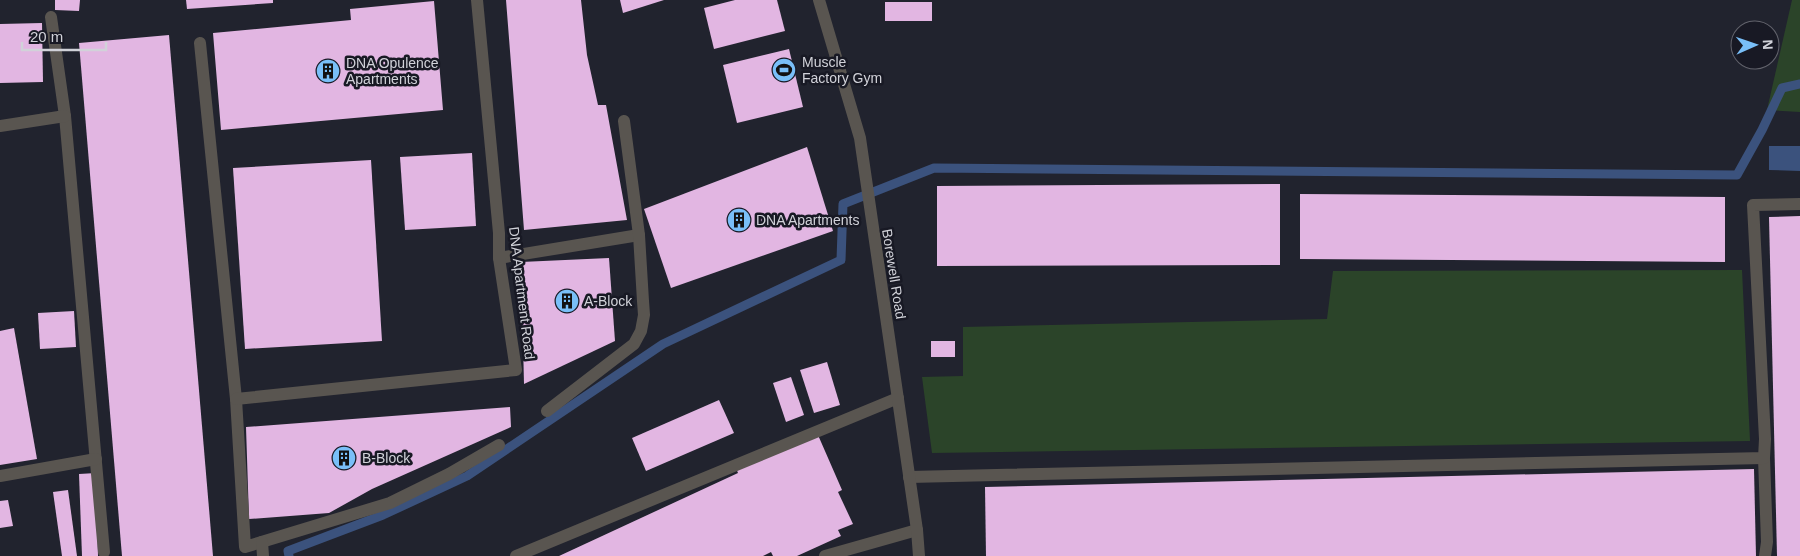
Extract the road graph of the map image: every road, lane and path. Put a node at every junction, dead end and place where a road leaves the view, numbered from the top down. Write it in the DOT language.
graph roads {
  1 [pos="477,0"];
  2 [pos="819,0"];
  3 [pos="51,17"];
  4 [pos="200,43"];
  5 [pos="65,116"];
  6 [pos="624,121"];
  7 [pos="0,126"];
  8 [pos="1800,204"];
  9 [pos="639,235"];
  10 [pos="500,258"];
  11 [pos="898,398"];
  12 [pos="236,399"];
  13 [pos="547,411"];
  14 [pos="498,445"];
  15 [pos="1764,458"];
  16 [pos="96,459"];
  17 [pos="0,476"];
  18 [pos="909,477"];
  19 [pos="917,530"];
  20 [pos="262,542"];
  21 [pos="104,552"];
  22 [pos="264,556"];
  23 [pos="516,556"];
  24 [pos="825,556"];
  25 [pos="919,556"];
  26 [pos="1766,556"];
  1 -- 10 [label="street, DNA Apartment Road"];
  2 -- 11 [label="street, Borewell Road"];
  3 -- 5 [label="street"];
  4 -- 12 [label="street"];
  5 -- 7 [label="street"];
  5 -- 16 [label="street"];
  6 -- 9 [label="street"];
  8 -- 15 [label="street"];
  9 -- 10 [label="street"];
  9 -- 13 [label="street"];
  10 -- 12 [label="street, DNA Apartment Road"];
  11 -- 18 [label="street, Borewell Road"];
  11 -- 23 [label="street"];
  12 -- 20 [label="street"];
  14 -- 20 [label="street"];
  15 -- 18 [label="street"];
  15 -- 26 [label="street"];
  16 -- 17 [label="street"];
  16 -- 21 [label="street"];
  18 -- 19 [label="street, Borewell Road"];
  19 -- 24 [label="street"];
  19 -- 25 [label="street, Borewell Road"];
  20 -- 22 [label="street"];
}
